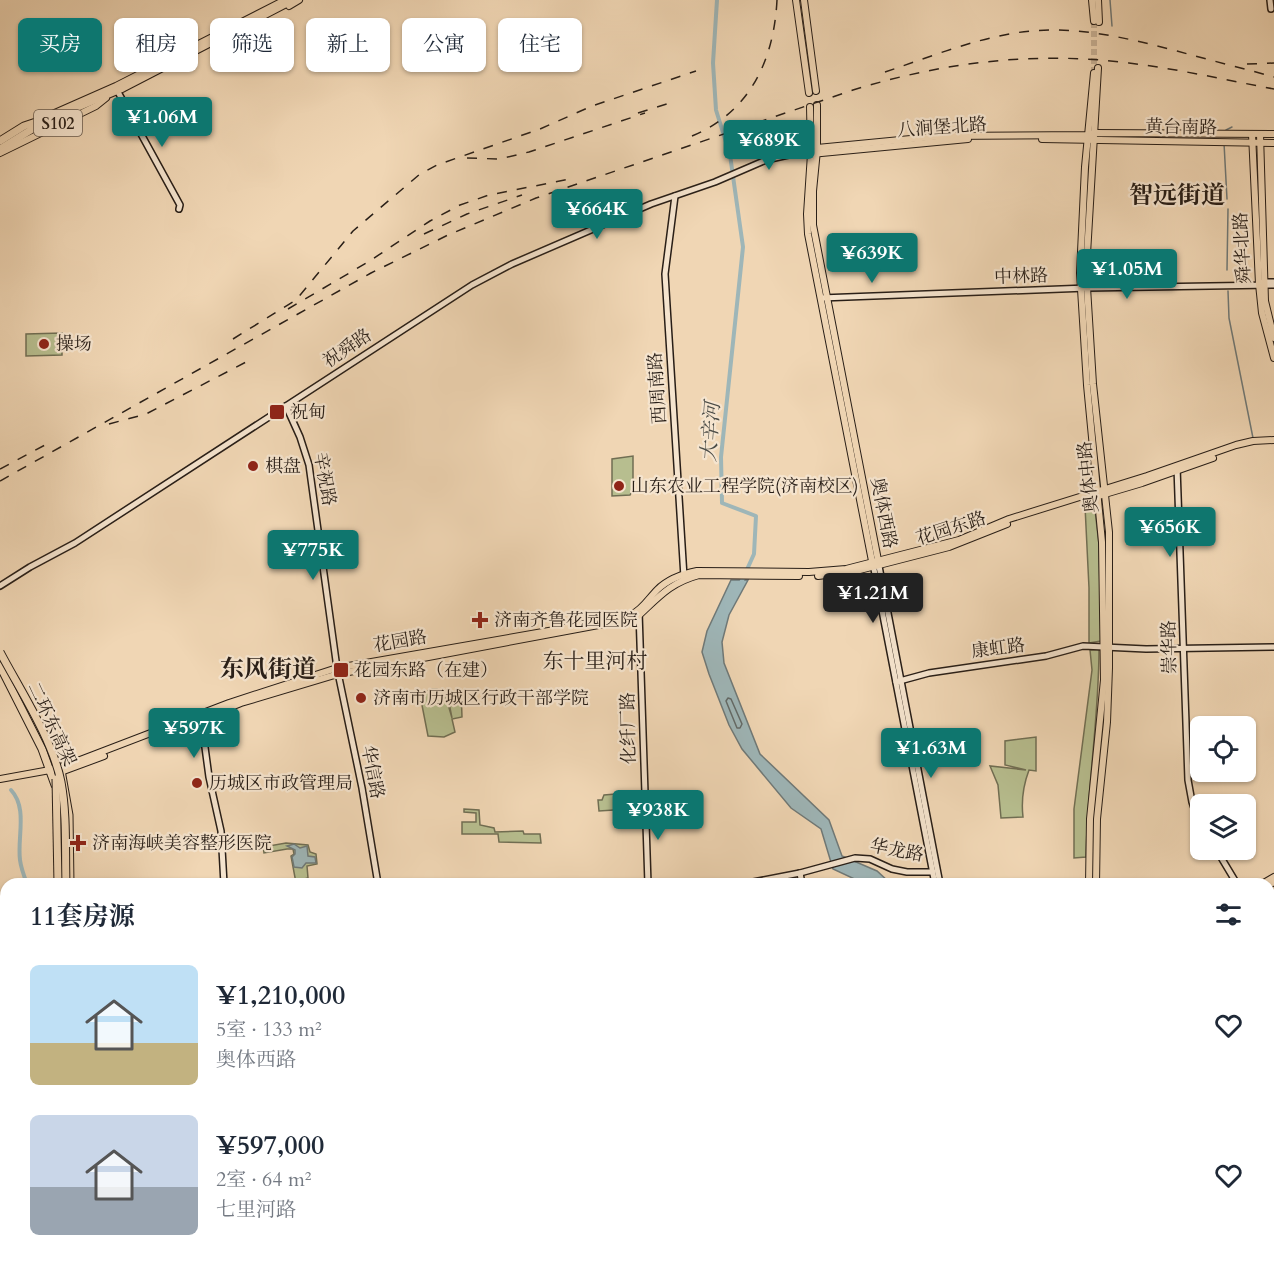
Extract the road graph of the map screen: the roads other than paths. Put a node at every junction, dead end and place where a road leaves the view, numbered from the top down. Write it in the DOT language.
graph roads {
  1 [pos="289,0"];
  2 [pos="299,0"];
  3 [pos="796,0"];
  4 [pos="804,0"];
  5 [pos="1092,0"];
  6 [pos="1098,0"];
  7 [pos="1270,0"];
  8 [pos="1271,9"];
  9 [pos="1096,71"];
  10 [pos="117,93"];
  11 [pos="100,101"];
  12 [pos="813,106"];
  13 [pos="39,121"];
  14 [pos="1252,134"];
  15 [pos="1260,134"];
  16 [pos="1274,134"];
  17 [pos="1091,137"];
  18 [pos="1256,143"];
  19 [pos="1274,143"];
  20 [pos="1,146"];
  21 [pos="814,152"];
  22 [pos="733,175"];
  23 [pos="675,196"];
  24 [pos="1262,284"];
  25 [pos="1274,284"];
  26 [pos="1084,289"];
  27 [pos="823,297"];
  28 [pos="1274,338"];
  29 [pos="1274,358"];
  30 [pos="286,405"];
  31 [pos="1274,442"];
  32 [pos="1179,467"];
  33 [pos="1101,493"];
  34 [pos="876,563"];
  35 [pos="684,576"];
  36 [pos="0,586"];
  37 [pos="639,612"];
  38 [pos="1274,645"];
  39 [pos="1107,646"];
  40 [pos="1186,647"];
  41 [pos="0,651"];
  42 [pos="0,661"];
  43 [pos="0,666"];
  44 [pos="338,671"];
  45 [pos="898,681"];
  46 [pos="196,719"];
  47 [pos="61,770"];
  48 [pos="53,777"];
  49 [pos="0,781"];
  50 [pos="1096,793"];
  51 [pos="1191,794"];
  52 [pos="1194,794"];
  53 [pos="1221,860"];
  54 [pos="933,872"];
  55 [pos="800,873"];
  56 [pos="63,878"];
  57 [pos="63,878"];
  58 [pos="63,878"];
  59 [pos="225,878"];
  60 [pos="377,878"];
  61 [pos="648,878"];
  62 [pos="774,878"];
  63 [pos="801,878"];
  64 [pos="935,878"];
  65 [pos="936,878"];
  66 [pos="1089,878"];
  67 [pos="1096,878"];
  68 [pos="1231,878"];
  1 -- 13 [label="main road, S102"];
  1 -- 20 [label="highway"];
  2 -- 10 [label="main road, S102"];
  3 -- 4 [label="main road"];
  5 -- 6 [label="main road"];
  7 -- 8 [label="main road"];
  9 -- 17 [label="main road, 奥体中路"];
  10 -- 10 [label="main road"];
  10 -- 11 [label="main road, S102"];
  11 -- 20 [label="highway"];
  12 -- 21 [label="main road, 奥体西路"];
  13 -- 20 [label="highway"];
  14 -- 15 [label="main road, 黄台南路"];
  14 -- 17 [label="main road, 黄台南路"];
  14 -- 18 [label="main road, 舜华北路"];
  15 -- 16 [label="main road, 黄台南路"];
  15 -- 18 [label="main road, 舜华北路"];
  17 -- 18 [label="main road, 黄台南路"];
  17 -- 21 [label="main road, 八涧堡北路"];
  17 -- 26 [label="main road, 奥体中路"];
  18 -- 19 [label="main road, 黄台南路"];
  18 -- 24 [label="main road, 舜华北路"];
  21 -- 22 [label="main road, 八涧堡北路"];
  21 -- 27 [label="main road, 奥体西路"];
  22 -- 23 [label="main road, 祝舜路"];
  23 -- 30 [label="main road, 祝舜路"];
  23 -- 35 [label="main road, 西周南路"];
  24 -- 25 [label="main road, 中林路"];
  24 -- 26 [label="main road, 中林路"];
  24 -- 28 [label="main road, 舜华北路"];
  24 -- 29 [label="main road, 舜华北路"];
  26 -- 27 [label="main road, 中林路"];
  26 -- 33 [label="main road, 奥体中路"];
  27 -- 34 [label="main road, 奥体西路"];
  30 -- 36 [label="main road, 祝舜路"];
  30 -- 44 [label="main road, 辛祝路"];
  31 -- 32 [label="main road, 花园东路"];
  32 -- 33 [label="main road, 花园东路"];
  32 -- 40 [label="main road, 崇华路"];
  33 -- 34 [label="main road, 花园东路"];
  33 -- 39 [label="main road, 奥体中路"];
  34 -- 35 [label="main road, 花园东路"];
  34 -- 45 [label="main road, 奥体西路"];
  35 -- 37 [label="main road, 花园东路"];
  37 -- 44 [label="main road, 花园路"];
  37 -- 61 [label="main road, 化纤厂路"];
  38 -- 40 [label="main road, 康虹路"];
  39 -- 40 [label="main road, 康虹路"];
  39 -- 45 [label="main road, 康虹路"];
  39 -- 50 [label="main road, 奥体中路"];
  40 -- 51 [label="main road, 崇华路"];
  40 -- 52 [label="main road, 崇华路"];
  41 -- 47 [label="highway"];
  41 -- 57 [label="highway, 二环东高架, bridge"];
  42 -- 48 [label="highway, 二环东高架, bridge"];
  43 -- 48 [label="highway"];
  44 -- 46 [label="main road, 花园路"];
  44 -- 60 [label="main road, 华信路"];
  45 -- 54 [label="main road, 奥体西路"];
  45 -- 65 [label="main road, 奥体西路"];
  46 -- 47 [label="main road, 花园路"];
  46 -- 59 [label="main road"];
  47 -- 48 [label="main road, 花园路"];
  47 -- 56 [label="highway"];
  48 -- 49 [label="main road, 花园路"];
  48 -- 58 [label="highway, 二环东高架, bridge"];
  50 -- 66 [label="main road, 奥体中路"];
  50 -- 67 [label="main road, 奥体中路"];
  53 -- 68 [label="main road"];
  54 -- 55 [label="main road, 华龙路"];
  54 -- 64 [label="main road, 奥体西路"];
  55 -- 62 [label="main road"];
  55 -- 63 [label="main road"];
}
